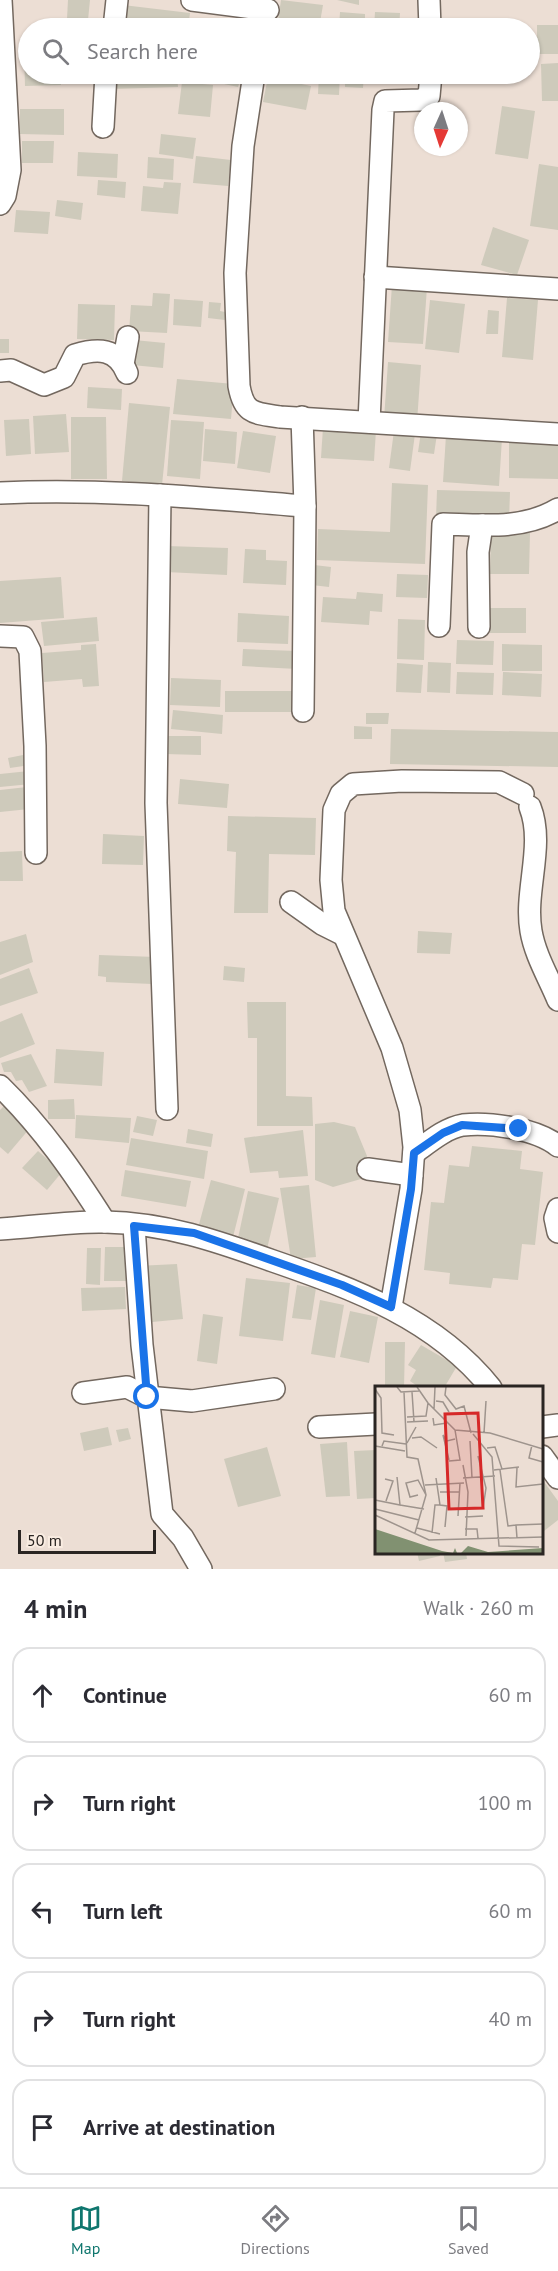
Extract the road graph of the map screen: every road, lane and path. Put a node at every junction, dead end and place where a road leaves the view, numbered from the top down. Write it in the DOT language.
graph roads {
  1 [pos="1,0"];
  2 [pos="117,0"];
  3 [pos="192,0"];
  4 [pos="429,0"];
  5 [pos="268,13"];
  6 [pos="115,18"];
  7 [pos="430,18"];
  8 [pos="105,84"];
  9 [pos="252,84"];
  10 [pos="430,84"];
  11 [pos="103,127"];
  12 [pos="0,204"];
  13 [pos="375,277"];
  14 [pos="558,289"];
  15 [pos="128,337"];
  16 [pos="0,370"];
  17 [pos="302,417"];
  18 [pos="369,422"];
  19 [pos="558,434"];
  20 [pos="0,493"];
  21 [pos="160,495"];
  22 [pos="305,506"];
  23 [pos="558,509"];
  24 [pos="482,525"];
  25 [pos="439,626"];
  26 [pos="479,627"];
  27 [pos="0,636"];
  28 [pos="303,711"];
  29 [pos="36,853"];
  30 [pos="291,902"];
  31 [pos="342,934"];
  32 [pos="558,1000"];
  33 [pos="0,1086"];
  34 [pos="167,1109"];
  35 [pos="558,1146"];
  36 [pos="414,1153"];
  37 [pos="368,1169"];
  38 [pos="412,1175"];
  39 [pos="558,1209"];
  40 [pos="105,1222"];
  41 [pos="134,1226"];
  42 [pos="0,1229"];
  43 [pos="558,1232"];
  44 [pos="391,1307"];
  45 [pos="489,1386"];
  46 [pos="274,1389"];
  47 [pos="83,1393"];
  48 [pos="147,1397"];
  49 [pos="375,1424"];
  50 [pos="558,1425"];
  51 [pos="319,1427"];
  52 [pos="543,1427"];
  53 [pos="543,1457"];
  54 [pos="558,1478"];
  55 [pos="201,1569"];
  1 -- 12 [label="street"];
  2 -- 6 [label="street"];
  3 -- 5 [label="street"];
  4 -- 7 [label="street"];
  8 -- 11 [label="street"];
  9 -- 17 [label="street"];
  10 -- 13 [label="street"];
  13 -- 14 [label="street"];
  13 -- 18 [label="street"];
  15 -- 16 [label="street"];
  17 -- 18 [label="street"];
  17 -- 22 [label="street"];
  18 -- 19 [label="street"];
  20 -- 21 [label="street"];
  21 -- 22 [label="street"];
  21 -- 34 [label="street"];
  22 -- 28 [label="street"];
  23 -- 24 [label="street"];
  24 -- 25 [label="street"];
  24 -- 26 [label="street"];
  27 -- 29 [label="street"];
  30 -- 31 [label="street"];
  31 -- 32 [label="street"];
  31 -- 36 [label="street"];
  33 -- 40 [label="street"];
  35 -- 36 [label="street"];
  36 -- 38 [label="street"];
  37 -- 38 [label="street"];
  38 -- 44 [label="street"];
  39 -- 43 [label="street"];
  40 -- 41 [label="street"];
  40 -- 42 [label="street"];
  41 -- 44 [label="street"];
  41 -- 48 [label="street"];
  44 -- 45 [label="street"];
  46 -- 48 [label="street"];
  47 -- 48 [label="street"];
  48 -- 55 [label="street"];
  49 -- 51 [label="street"];
  50 -- 52 [label="street"];
  53 -- 54 [label="street"];
}
